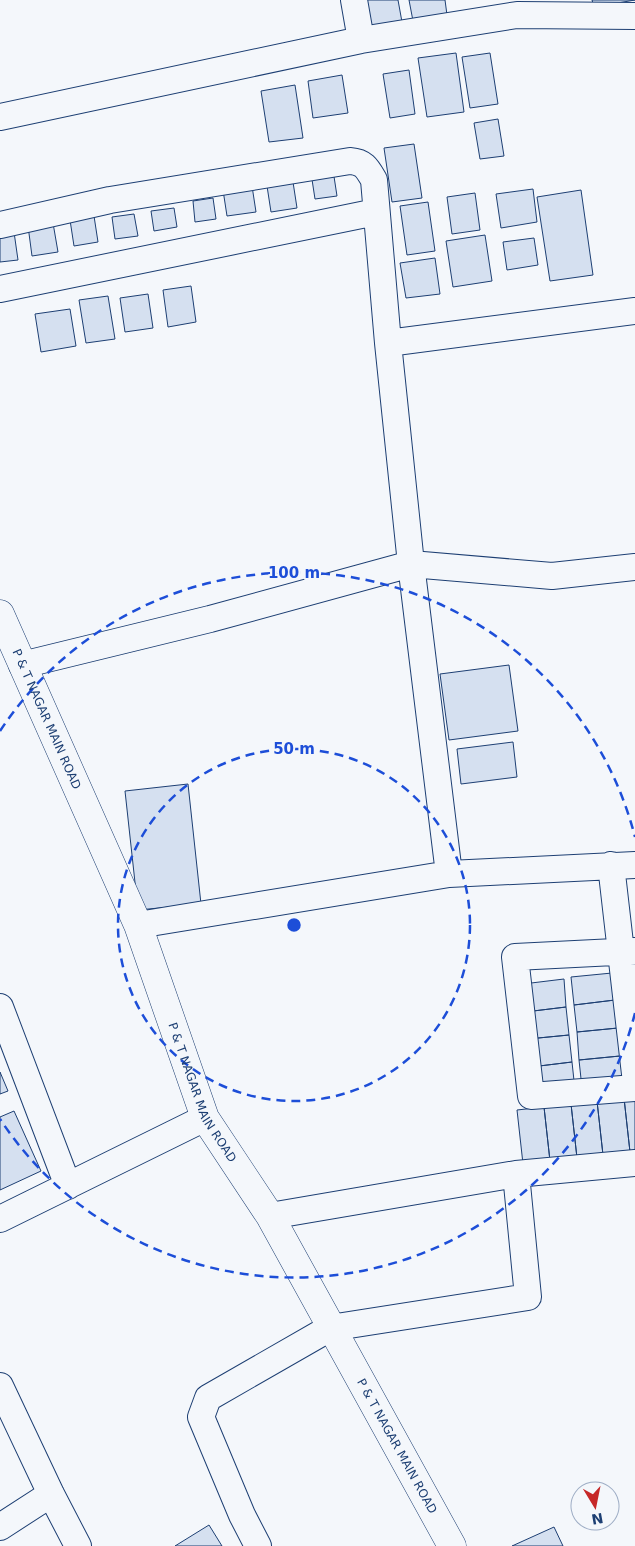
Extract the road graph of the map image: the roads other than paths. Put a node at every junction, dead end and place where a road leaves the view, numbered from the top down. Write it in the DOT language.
graph roads {
  1 [pos="354,0"];
  2 [pos="516,7"];
  3 [pos="635,16"];
  4 [pos="361,40"];
  5 [pos="0,116"];
  6 [pos="376,212"];
  7 [pos="0,225"];
  8 [pos="0,289"];
  9 [pos="635,311"];
  10 [pos="388,343"];
  11 [pos="411,564"];
  12 [pos="635,567"];
  13 [pos="0,614"];
  14 [pos="22,664"];
  15 [pos="623,865"];
  16 [pos="449,874"];
  17 [pos="138,925"];
  18 [pos="628,951"];
  19 [pos="0,1008"];
  20 [pos="635,1074"];
  21 [pos="635,1088"];
  22 [pos="205,1118"];
  23 [pos="635,1163"];
  24 [pos="516,1174"];
  25 [pos="68,1186"];
  26 [pos="270,1216"];
  27 [pos="0,1219"];
  28 [pos="330,1328"];
  29 [pos="0,1386"];
  30 [pos="51,1494"];
  31 [pos="0,1527"];
  32 [pos="78,1546"];
  33 [pos="258,1546"];
  34 [pos="451,1546"];
  1 -- 4 [label="street"];
  2 -- 3 [label="street"];
  2 -- 4 [label="street"];
  4 -- 5 [label="street"];
  6 -- 7 [label="street"];
  6 -- 8 [label="street"];
  6 -- 10 [label="street"];
  9 -- 10 [label="street"];
  10 -- 11 [label="street"];
  11 -- 12 [label="street"];
  11 -- 14 [label="street"];
  11 -- 16 [label="street"];
  13 -- 14 [label="main road, P & T NAGAR MAIN ROAD"];
  14 -- 17 [label="main road, P & T NAGAR MAIN ROAD"];
  15 -- 16 [label="street"];
  15 -- 18 [label="street"];
  16 -- 17 [label="street"];
  17 -- 22 [label="main road, P & T NAGAR MAIN ROAD"];
  18 -- 20 [label="street"];
  18 -- 21 [label="street"];
  19 -- 25 [label="street"];
  22 -- 25 [label="street"];
  22 -- 26 [label="main road, P & T NAGAR MAIN ROAD"];
  23 -- 24 [label="street"];
  24 -- 26 [label="street"];
  24 -- 28 [label="street"];
  25 -- 27 [label="street"];
  26 -- 28 [label="main road, P & T NAGAR MAIN ROAD"];
  28 -- 33 [label="street"];
  28 -- 34 [label="main road, P & T NAGAR MAIN ROAD"];
  29 -- 30 [label="street"];
  30 -- 31 [label="street"];
  30 -- 32 [label="street"];
}
